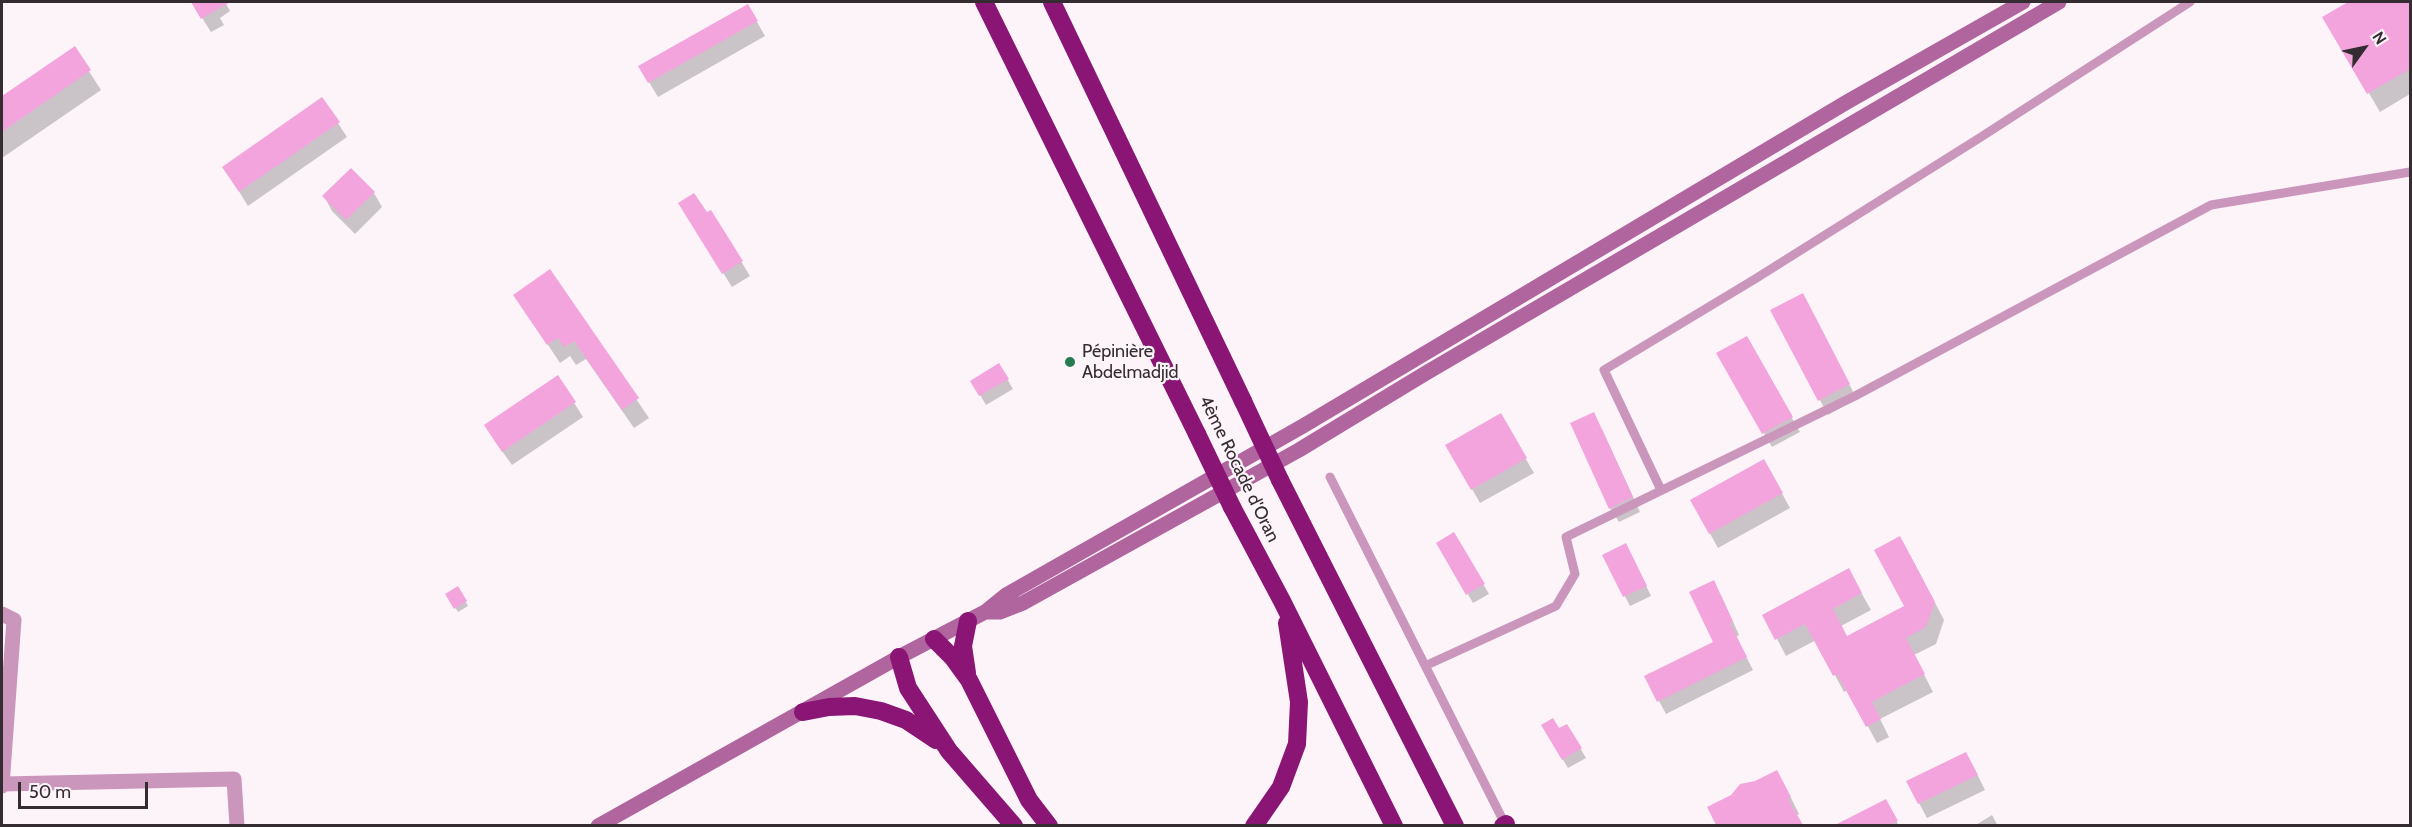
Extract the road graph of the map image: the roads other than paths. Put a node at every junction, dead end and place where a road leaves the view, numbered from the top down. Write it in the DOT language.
graph roads {
  1 [pos="984,2"];
  2 [pos="1052,2"];
  3 [pos="2024,2"];
  4 [pos="2059,2"];
  5 [pos="2190,2"];
  6 [pos="2410,172"];
  7 [pos="1330,477"];
  8 [pos="1661,490"];
  9 [pos="1282,601"];
  10 [pos="986,612"];
  11 [pos="2,614"];
  12 [pos="968,621"];
  13 [pos="934,639"];
  14 [pos="899,657"];
  15 [pos="1427,665"];
  16 [pos="969,680"];
  17 [pos="803,712"];
  18 [pos="949,751"];
  19 [pos="2,785"];
  20 [pos="237,825"];
  21 [pos="598,825"];
  22 [pos="1014,825"];
  23 [pos="1049,825"];
  24 [pos="1254,825"];
  25 [pos="1394,825"];
  26 [pos="1455,825"];
  27 [pos="1505,825"];
  1 -- 9 [label="highway, 4ème Rocade d'Oran, bridge"];
  2 -- 26 [label="highway, 4ème Rocade d'Oran, bridge"];
  3 -- 10 [label="main road"];
  4 -- 10 [label="main road"];
  5 -- 8 [label="lane"];
  6 -- 8 [label="lane"];
  7 -- 15 [label="lane"];
  8 -- 15 [label="lane"];
  9 -- 24 [label="highway"];
  9 -- 25 [label="highway, 4ème Rocade d'Oran"];
  10 -- 12 [label="main road"];
  11 -- 19 [label="street"];
  12 -- 13 [label="main road"];
  12 -- 16 [label="highway"];
  13 -- 14 [label="main road"];
  13 -- 16 [label="highway"];
  14 -- 17 [label="main road"];
  14 -- 18 [label="highway"];
  15 -- 27 [label="lane"];
  16 -- 23 [label="highway"];
  17 -- 18 [label="highway"];
  17 -- 21 [label="main road"];
  18 -- 22 [label="highway"];
  19 -- 20 [label="street"];
}
